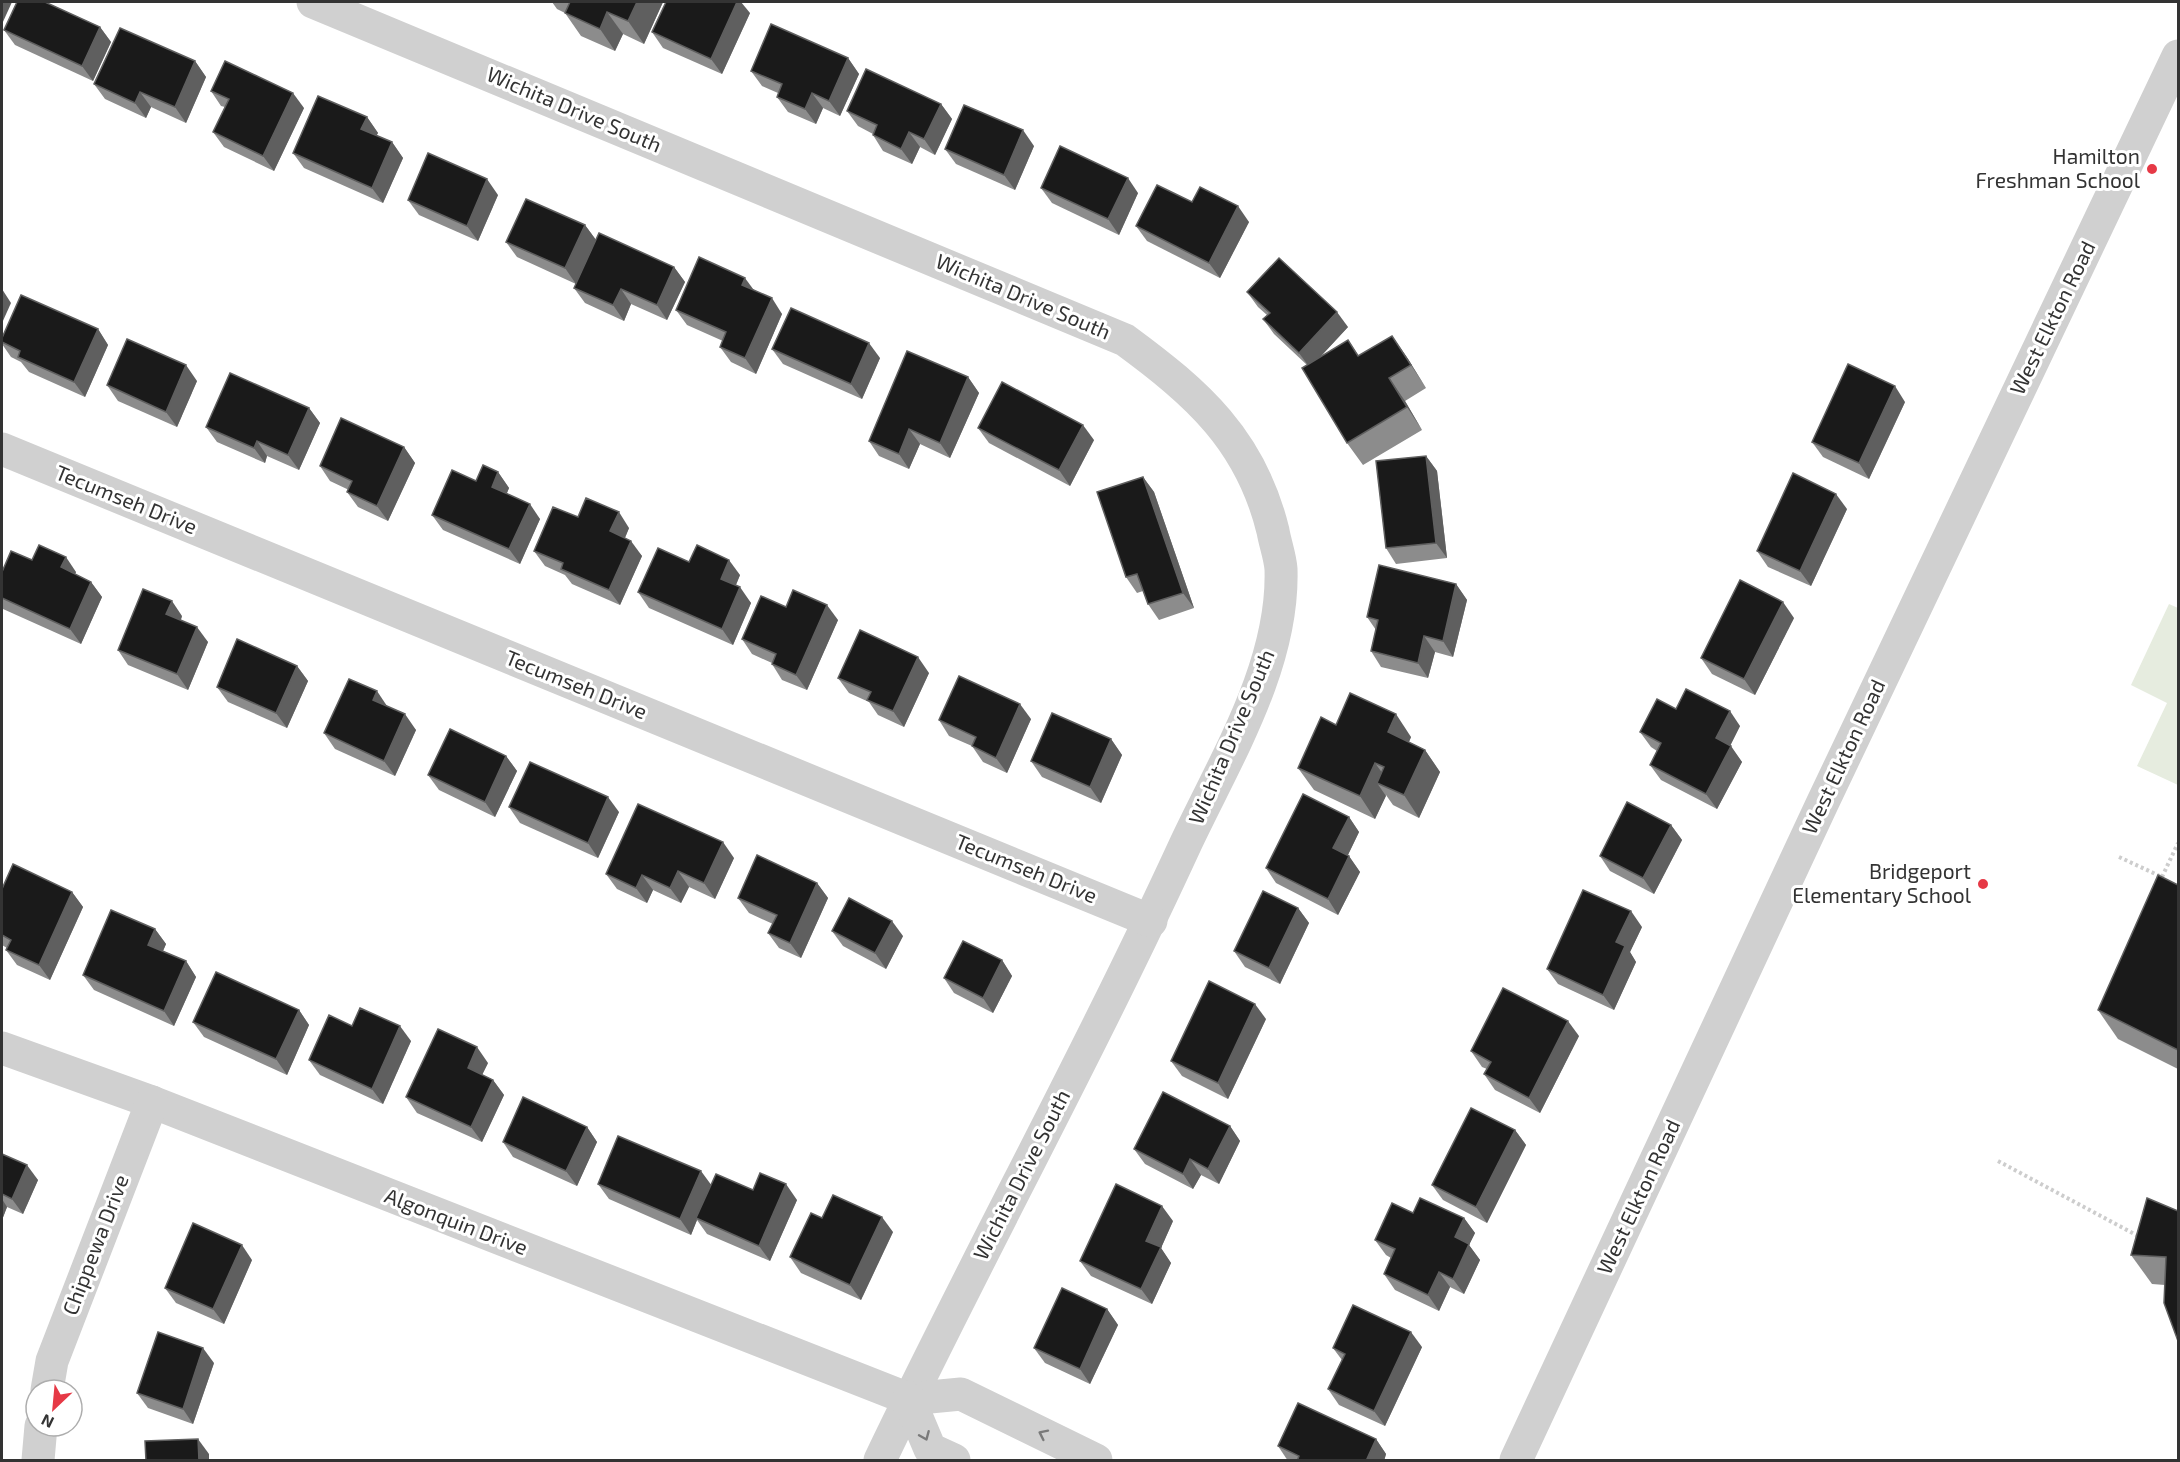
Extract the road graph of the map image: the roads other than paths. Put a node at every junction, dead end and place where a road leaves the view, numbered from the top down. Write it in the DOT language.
graph roads {
  1 [pos="313,2"];
  2 [pos="2178,56"];
  3 [pos="2,449"];
  4 [pos="1150,921"];
  5 [pos="2,1048"];
  6 [pos="152,1102"];
  7 [pos="49,1378"];
  8 [pos="909,1399"];
  9 [pos="39,1438"];
  10 [pos="38,1461"];
  11 [pos="880,1461"];
  12 [pos="954,1461"];
  13 [pos="1095,1461"];
  14 [pos="1516,1461"];
  1 -- 4 [label="street, Wichita Drive South"];
  2 -- 14 [label="street, West Elkton Road"];
  3 -- 4 [label="street, Tecumseh Drive"];
  4 -- 8 [label="street, Wichita Drive South"];
  5 -- 6 [label="street, Algonquin Drive"];
  6 -- 7 [label="street, Chippewa Drive"];
  6 -- 8 [label="street, Algonquin Drive"];
  8 -- 11 [label="street, Wichita Drive South"];
  8 -- 12 [label="street, one-way"];
  13 -- 8 [label="street, Algonquin Drive, one-way"];
  9 -- 10 [label="street"];
}
